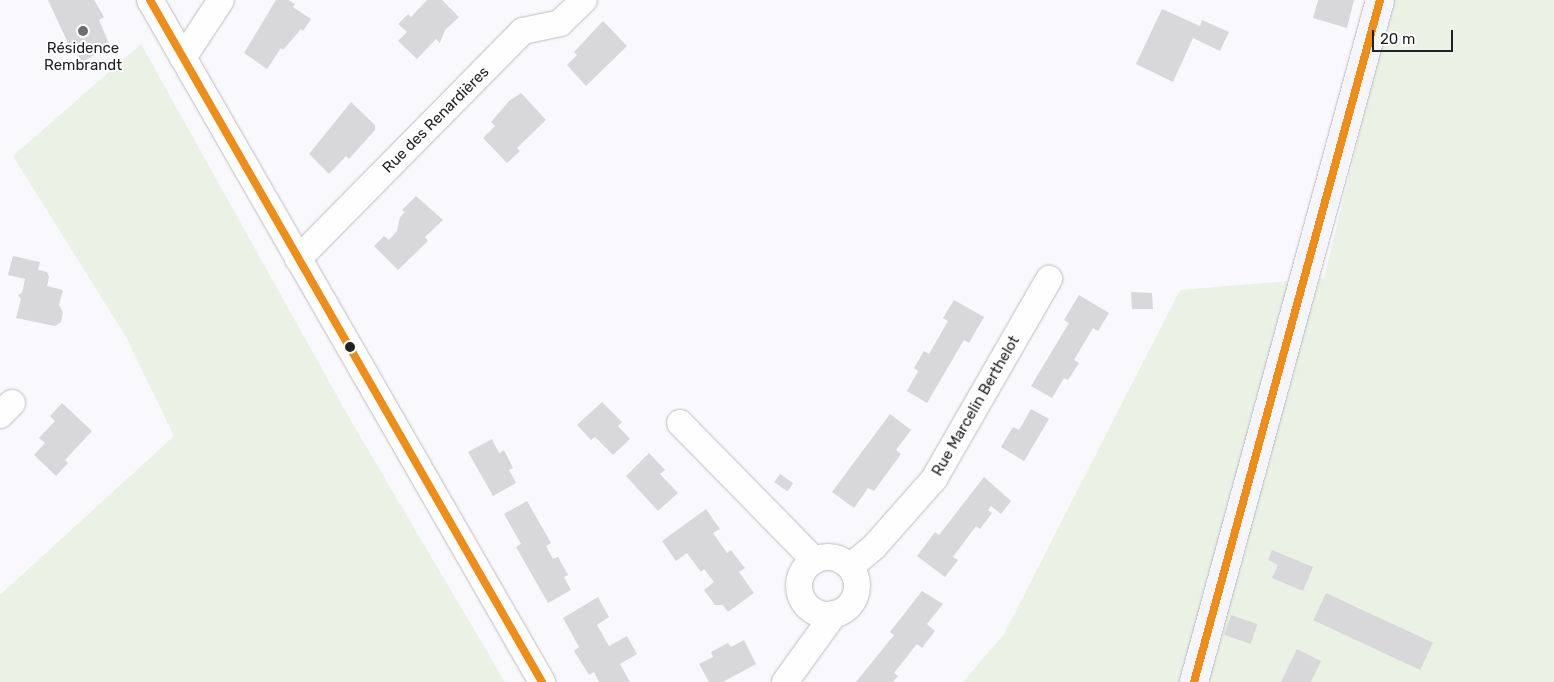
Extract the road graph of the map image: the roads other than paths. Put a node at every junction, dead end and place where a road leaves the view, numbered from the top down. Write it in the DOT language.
graph roads {
  1 [pos="150,0"];
  2 [pos="220,0"];
  3 [pos="584,0"];
  4 [pos="1380,0"];
  5 [pos="183,58"];
  6 [pos="298,259"];
  7 [pos="1049,279"];
  8 [pos="680,422"];
  9 [pos="814,560"];
  10 [pos="850,567"];
  11 [pos="834,614"];
  12 [pos="542,682"];
  13 [pos="785,682"];
  14 [pos="1194,682"];
  1 -- 5 [label="street"];
  2 -- 5 [label="street"];
  3 -- 6 [label="street, Rue des Renardières"];
  4 -- 14 [label="main road"];
  5 -- 6 [label="street"];
  6 -- 12 [label="street"];
  7 -- 10 [label="street, Rue Marcelin Berthelot"];
  8 -- 9 [label="street"];
  9 -- 10 [label="street"];
  9 -- 11 [label="street"];
  10 -- 11 [label="street"];
  11 -- 13 [label="street"];
}
